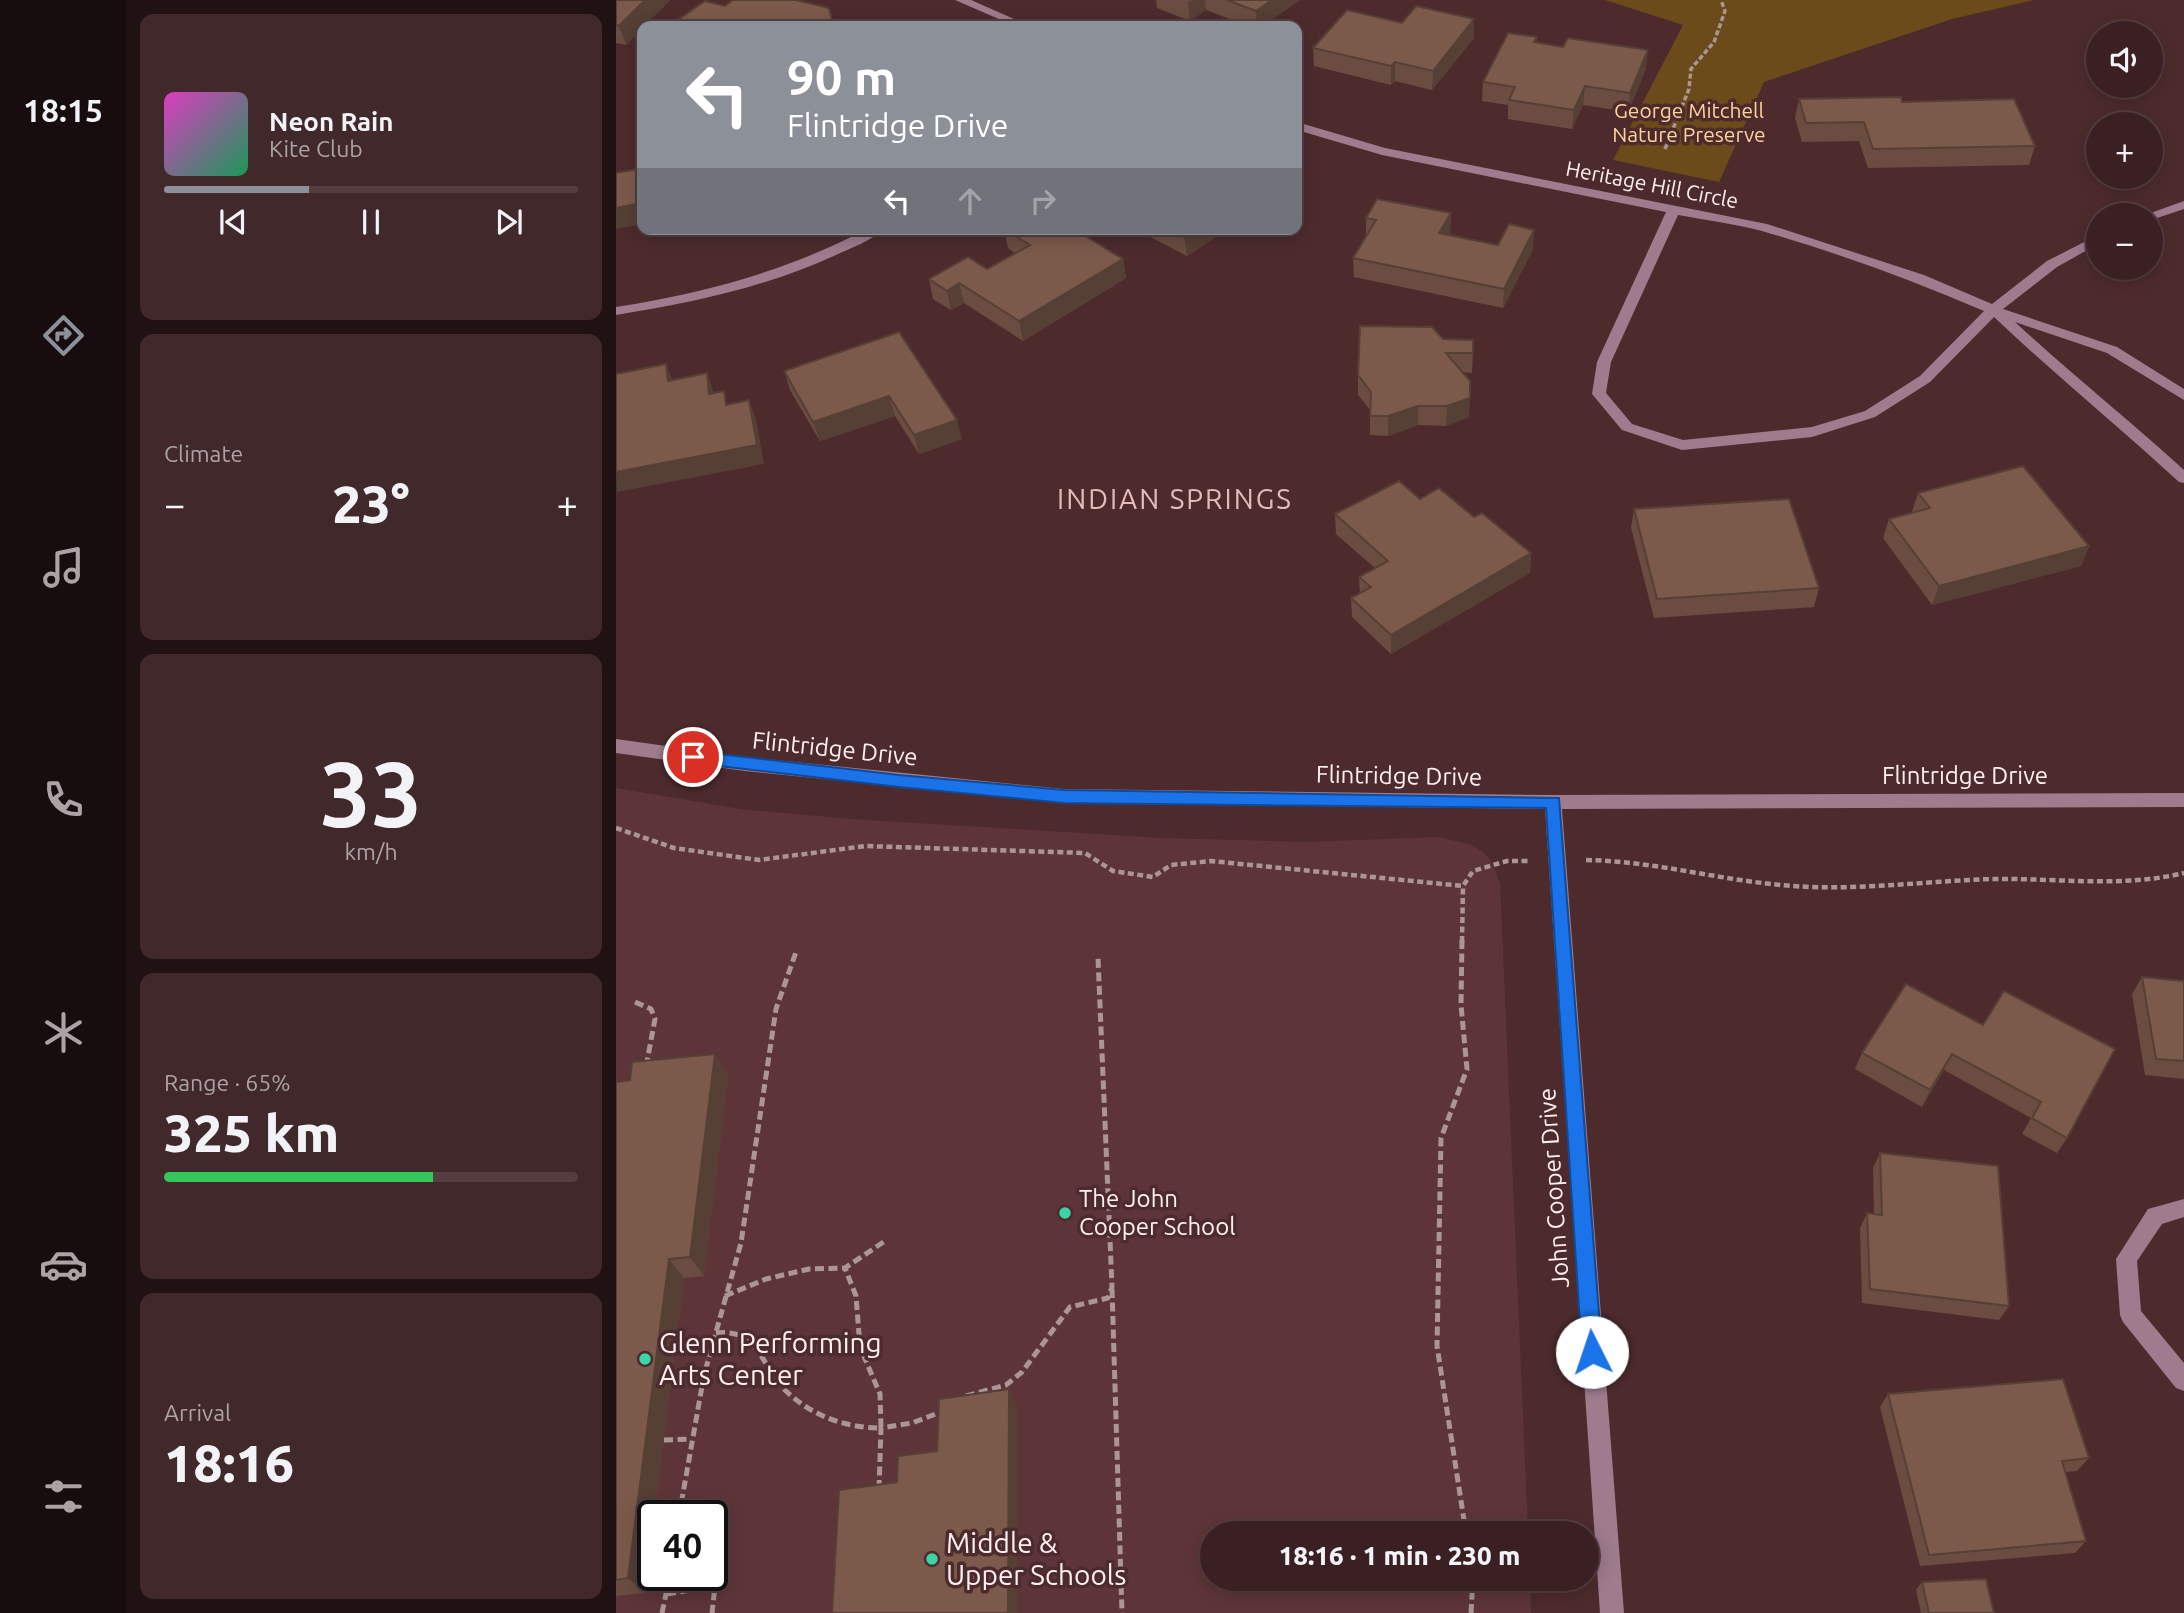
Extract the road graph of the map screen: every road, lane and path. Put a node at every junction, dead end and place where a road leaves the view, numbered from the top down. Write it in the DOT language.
graph roads {
  1 [pos="961,0"];
  2 [pos="1721,0"];
  3 [pos="1012,21"];
  4 [pos="1302,127"];
  5 [pos="1665,149"];
  6 [pos="2184,205"];
  7 [pos="1673,211"];
  8 [pos="2163,212"];
  9 [pos="865,235"];
  10 [pos="2086,246"];
  11 [pos="1993,310"];
  12 [pos="616,311"];
  13 [pos="2184,395"];
  14 [pos="2184,478"];
  15 [pos="616,746"];
  16 [pos="2184,800"];
  17 [pos="1553,802"];
  18 [pos="616,828"];
  19 [pos="1558,860"];
  20 [pos="2184,873"];
  21 [pos="1463,886"];
  22 [pos="796,952"];
  23 [pos="1098,958"];
  24 [pos="635,1002"];
  25 [pos="643,1078"];
  26 [pos="2184,1208"];
  27 [pos="885,1241"];
  28 [pos="845,1268"];
  29 [pos="1112,1287"];
  30 [pos="724,1296"];
  31 [pos="716,1333"];
  32 [pos="2184,1380"];
  33 [pos="955,1402"];
  34 [pos="946,1409"];
  35 [pos="881,1429"];
  36 [pos="691,1439"];
  37 [pos="664,1440"];
  38 [pos="681,1500"];
  39 [pos="878,1502"];
  40 [pos="1464,1521"];
  41 [pos="667,1591"];
  42 [pos="1472,1591"];
  43 [pos="667,1594"];
  44 [pos="662,1613"];
  45 [pos="712,1613"];
  46 [pos="1122,1613"];
  47 [pos="1471,1613"];
  48 [pos="1612,1613"];
  1 -- 3 [label="street"];
  2 -- 5 [label="path"];
  4 -- 7 [label="street, Heritage Hill Circle"];
  6 -- 8 [label="street"];
  7 -- 11 [label="street, Heritage Hill Circle"];
  7 -- 11 [label="street"];
  9 -- 12 [label="street"];
  10 -- 11 [label="street"];
  11 -- 13 [label="street, Heritage Hill Circle"];
  11 -- 14 [label="street, Heritage Hill Circle"];
  15 -- 17 [label="street, Flintridge Drive"];
  16 -- 17 [label="street, Flintridge Drive"];
  17 -- 19 [label="street, John Cooper Drive"];
  18 -- 21 [label="path"];
  19 -- 20 [label="path"];
  19 -- 21 [label="path"];
  19 -- 48 [label="street, John Cooper Drive"];
  21 -- 40 [label="path"];
  22 -- 30 [label="path"];
  23 -- 29 [label="path"];
  24 -- 25 [label="path"];
  26 -- 32 [label="street"];
  27 -- 28 [label="path"];
  28 -- 30 [label="path"];
  28 -- 35 [label="path"];
  29 -- 33 [label="path"];
  29 -- 46 [label="path"];
  30 -- 31 [label="path"];
  31 -- 35 [label="path"];
  31 -- 36 [label="path"];
  34 -- 35 [label="path"];
  35 -- 39 [label="path"];
  36 -- 37 [label="path"];
  36 -- 38 [label="path"];
  41 -- 43 [label="path"];
  42 -- 47 [label="path"];
  43 -- 44 [label="path"];
  43 -- 45 [label="path"];
}
